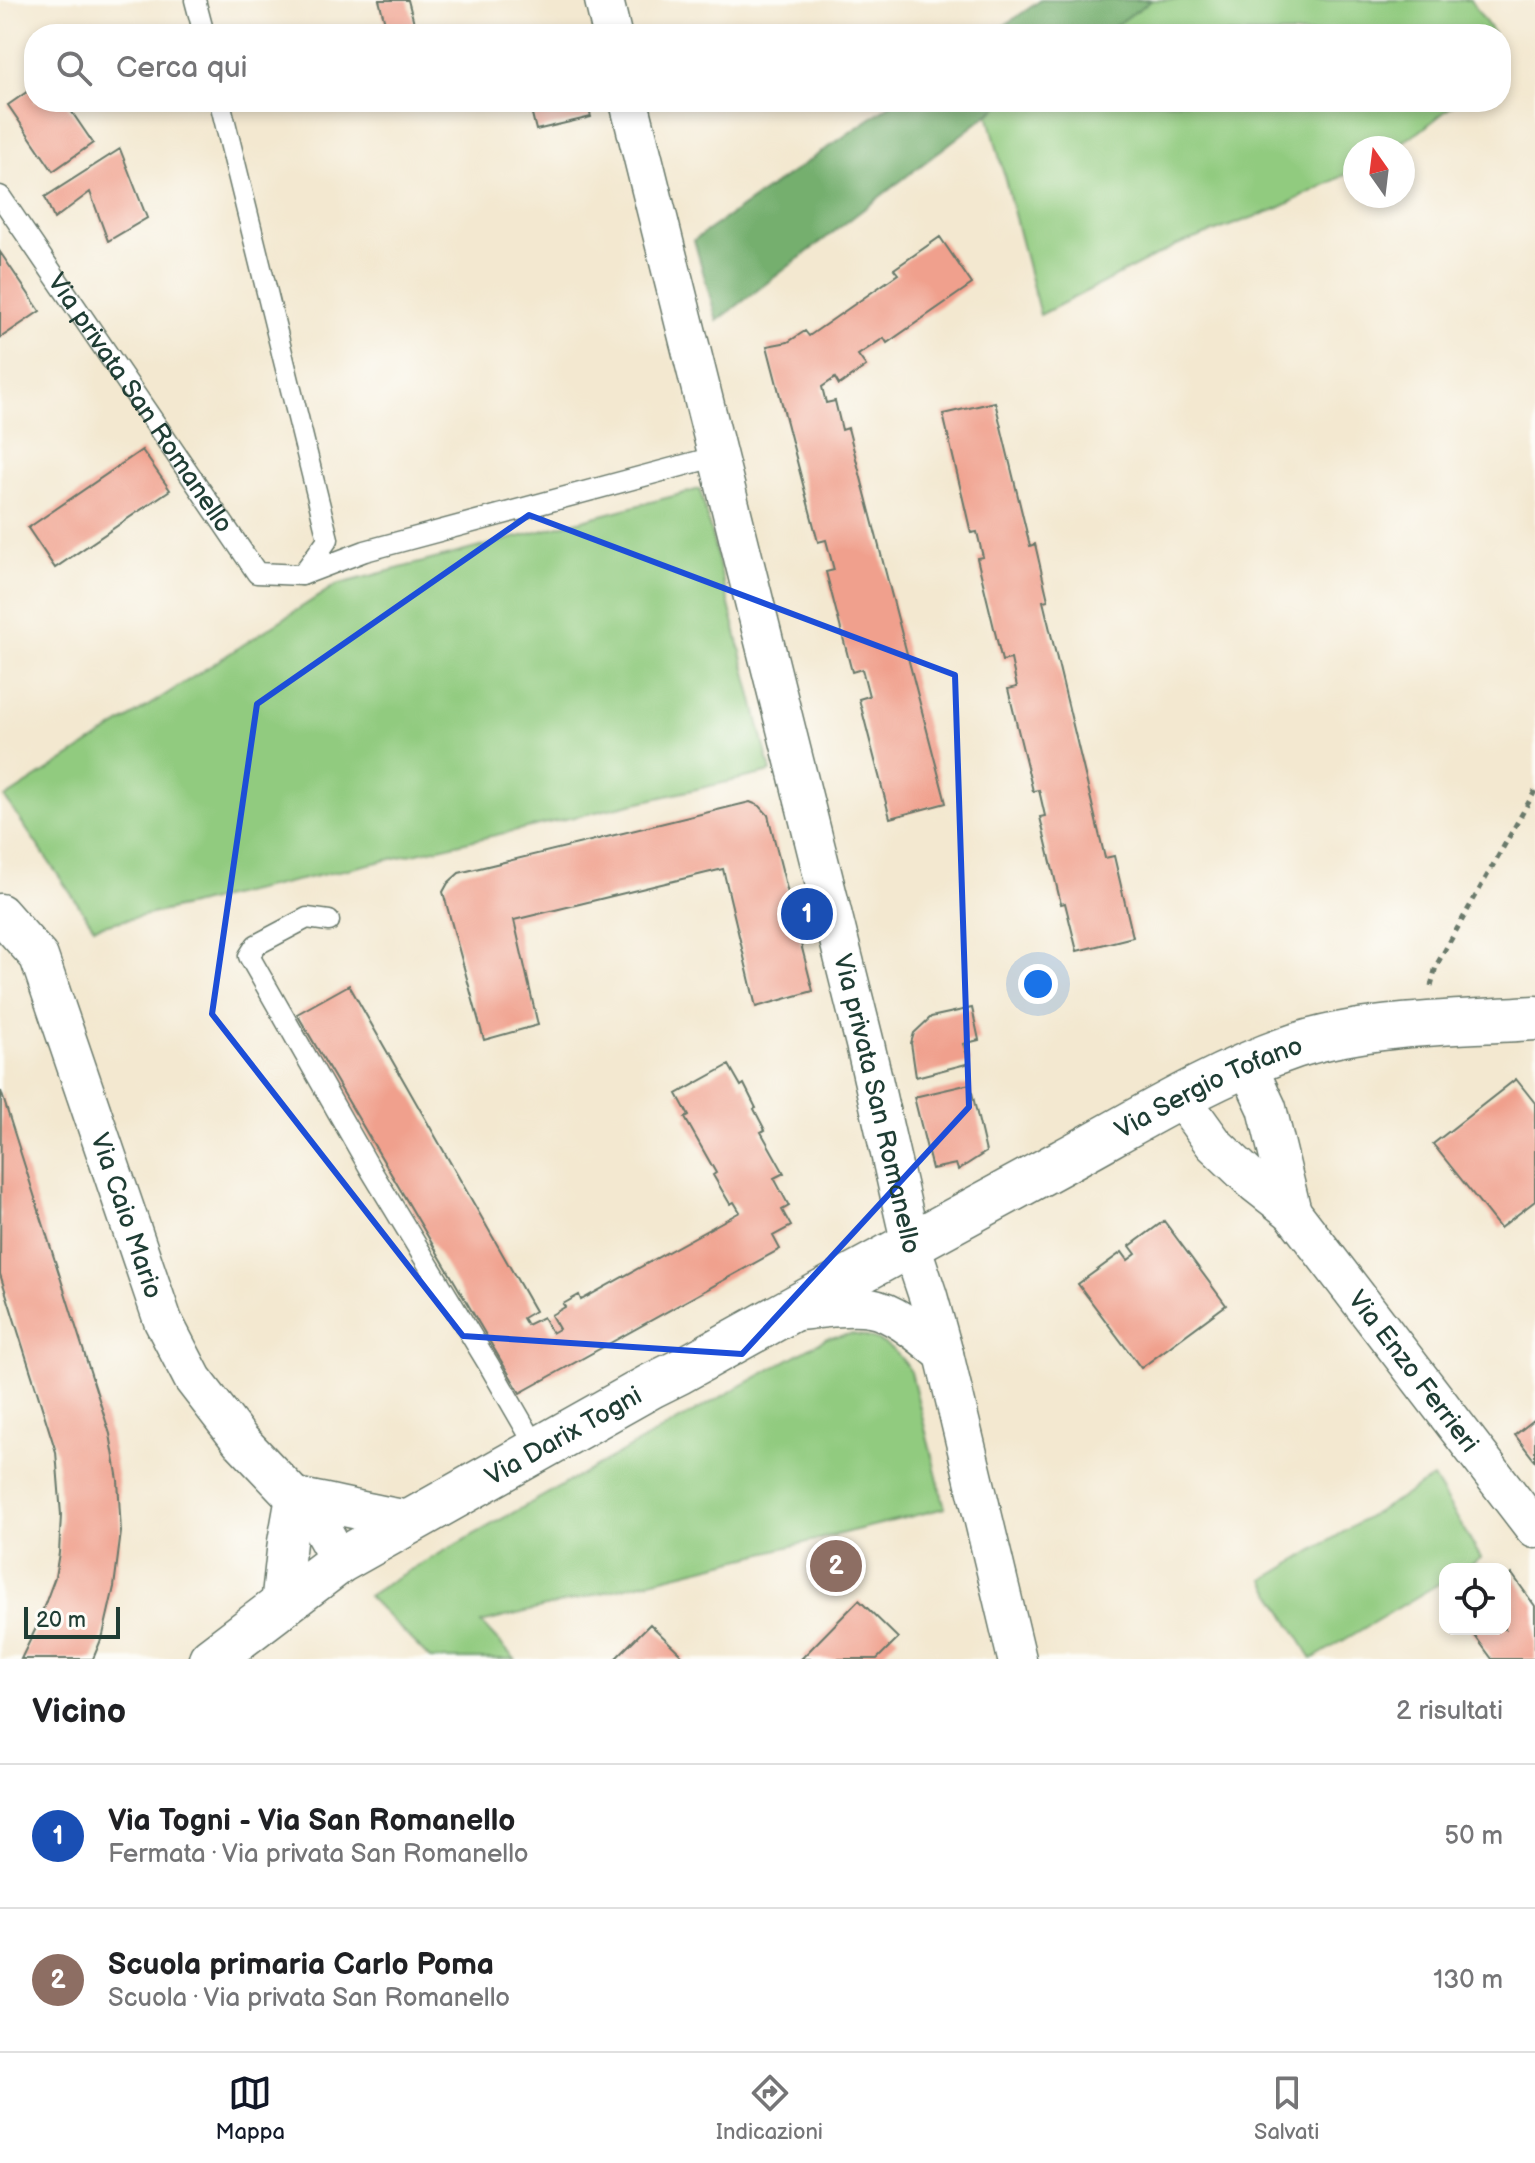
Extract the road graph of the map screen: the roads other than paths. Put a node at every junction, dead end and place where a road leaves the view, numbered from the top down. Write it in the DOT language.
graph roads {
  1 [pos="195,0"];
  2 [pos="604,0"];
  3 [pos="201,24"];
  4 [pos="610,24"];
  5 [pos="222,112"];
  6 [pos="632,112"];
  7 [pos="0,196"];
  8 [pos="718,456"];
  9 [pos="302,575"];
  10 [pos="0,913"];
  11 [pos="329,921"];
  12 [pos="1535,1018"];
  13 [pos="1247,1065"];
  14 [pos="1180,1097"];
  15 [pos="1292,1212"];
  16 [pos="911,1245"];
  17 [pos="787,1312"];
  18 [pos="944,1354"];
  19 [pos="538,1450"];
  20 [pos="295,1497"];
  21 [pos="410,1520"];
  22 [pos="1535,1529"];
  23 [pos="340,1561"];
  24 [pos="280,1605"];
  25 [pos="211,1659"];
  26 [pos="1017,1659"];
  1 -- 3 [label="lane"];
  2 -- 4 [label="street"];
  5 -- 9 [label="lane"];
  6 -- 8 [label="street, Via privata San Romanello"];
  7 -- 9 [label="lane, Via privata San Romanello"];
  8 -- 9 [label="lane, Via privata San Romanello"];
  8 -- 16 [label="street, Via privata San Romanello"];
  10 -- 20 [label="street, Via Caio Mario"];
  11 -- 19 [label="lane"];
  12 -- 13 [label="street, Via Sergio Tofano"];
  13 -- 14 [label="street, Via Sergio Tofano"];
  13 -- 15 [label="street, Via Enzo Ferrieri"];
  14 -- 15 [label="street, Via Enzo Ferrieri"];
  14 -- 16 [label="street, Via Sergio Tofano"];
  15 -- 22 [label="street, Via Enzo Ferrieri"];
  16 -- 17 [label="street, Via Darix Togni"];
  16 -- 18 [label="street, Via privata San Romanello"];
  17 -- 18 [label="street, Via Darix Togni"];
  17 -- 19 [label="street, Via Darix Togni"];
  18 -- 26 [label="street, Via privata San Romanello"];
  19 -- 21 [label="street, Via Darix Togni"];
  20 -- 21 [label="street"];
  20 -- 23 [label="street, Via Caio Mario"];
  20 -- 24 [label="street"];
  21 -- 23 [label="street, Via Darix Togni"];
  23 -- 24 [label="street, Via Darix Togni"];
  24 -- 25 [label="street, Via Darix Togni"];
}
